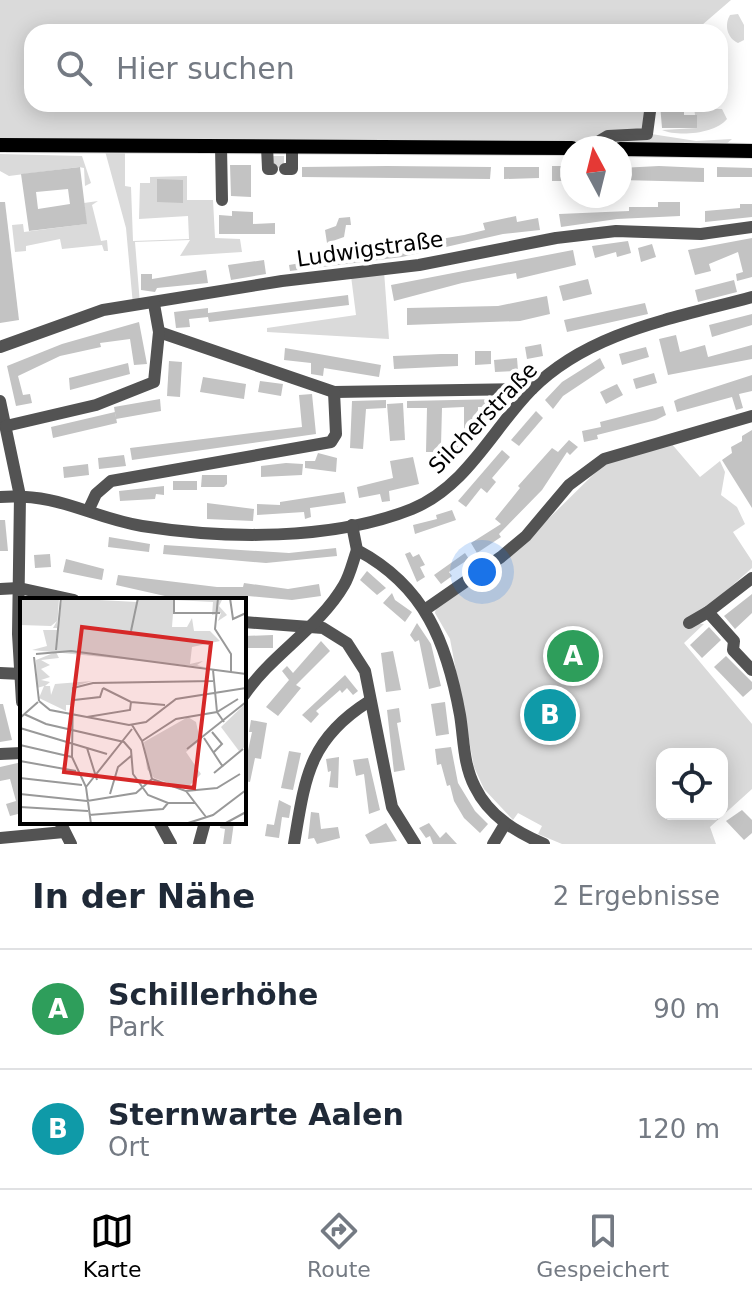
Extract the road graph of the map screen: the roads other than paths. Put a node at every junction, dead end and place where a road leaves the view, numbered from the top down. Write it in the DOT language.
graph roads {
  1 [pos="650,112"];
  2 [pos="608,136"];
  3 [pos="0,145"];
  4 [pos="221,146"];
  5 [pos="560,148"];
  6 [pos="632,149"];
  7 [pos="752,151"];
  8 [pos="222,200"];
  9 [pos="752,227"];
  10 [pos="752,297"];
  11 [pos="154,304"];
  12 [pos="159,332"];
  13 [pos="0,347"];
  14 [pos="532,389"];
  15 [pos="334,392"];
  16 [pos="0,401"];
  17 [pos="752,416"];
  18 [pos="6,426"];
  19 [pos="20,496"];
  20 [pos="0,497"];
  21 [pos="89,509"];
  22 [pos="352,525"];
  23 [pos="357,550"];
  24 [pos="752,578"];
  25 [pos="19,588"];
  26 [pos="0,589"];
  27 [pos="65,598"];
  28 [pos="426,609"];
  29 [pos="708,612"];
  30 [pos="246,622"];
  31 [pos="689,623"];
  32 [pos="310,626"];
  33 [pos="752,670"];
  34 [pos="0,673"];
  35 [pos="20,674"];
  36 [pos="246,692"];
  37 [pos="368,702"];
  38 [pos="20,753"];
  39 [pos="0,754"];
  40 [pos="160,824"];
  41 [pos="204,824"];
  42 [pos="505,824"];
  43 [pos="65,833"];
  44 [pos="0,838"];
  45 [pos="171,844"];
  46 [pos="199,844"];
  47 [pos="294,844"];
  48 [pos="415,844"];
  49 [pos="493,844"];
  50 [pos="544,844"];
  1 -- 2 [label="street"];
  3 -- 4 [label="main road"];
  4 -- 5 [label="main road"];
  4 -- 8 [label="street"];
  6 -- 7 [label="main road"];
  9 -- 11 [label="street, Ludwigstraße"];
  10 -- 14 [label="street, Silcherstraße"];
  11 -- 12 [label="street"];
  11 -- 13 [label="street, Ludwigstraße"];
  12 -- 15 [label="street"];
  12 -- 18 [label="street"];
  14 -- 15 [label="street"];
  14 -- 22 [label="street, Silcherstraße"];
  15 -- 21 [label="street"];
  16 -- 18 [label="street"];
  17 -- 28 [label="street"];
  18 -- 19 [label="street"];
  19 -- 20 [label="street, Silcherstraße"];
  19 -- 21 [label="street, Silcherstraße"];
  19 -- 25 [label="street"];
  21 -- 22 [label="street, Silcherstraße"];
  22 -- 23 [label="street"];
  23 -- 28 [label="street"];
  23 -- 32 [label="street"];
  24 -- 29 [label="street"];
  25 -- 26 [label="street"];
  25 -- 27 [label="street"];
  25 -- 35 [label="street"];
  28 -- 42 [label="street"];
  29 -- 31 [label="street"];
  29 -- 33 [label="street"];
  30 -- 32 [label="street"];
  32 -- 36 [label="street"];
  32 -- 37 [label="street"];
  34 -- 35 [label="street"];
  37 -- 47 [label="street"];
  37 -- 48 [label="street"];
  38 -- 39 [label="street"];
  40 -- 45 [label="street"];
  41 -- 46 [label="street"];
  42 -- 49 [label="street"];
  42 -- 50 [label="street"];
  43 -- 44 [label="street"];
}
